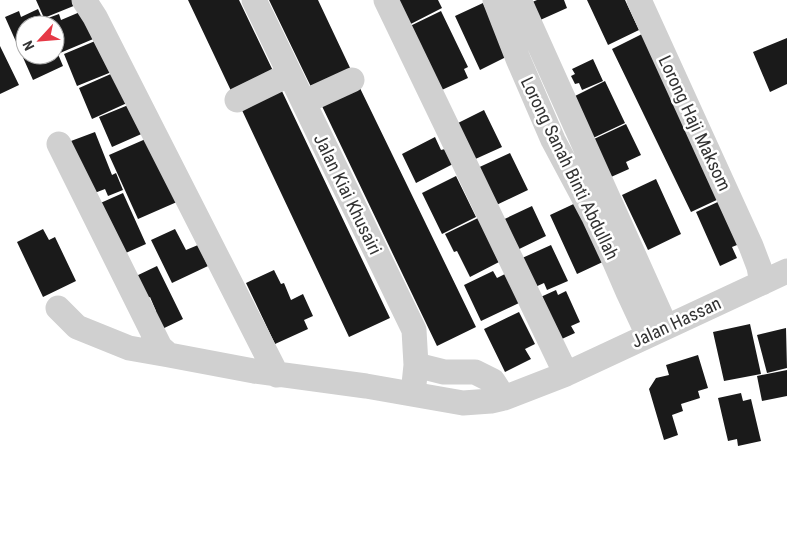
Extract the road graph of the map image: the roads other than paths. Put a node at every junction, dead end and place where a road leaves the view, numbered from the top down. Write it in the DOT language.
graph roads {
  1 [pos="84,0"];
  2 [pos="254,0"];
  3 [pos="386,0"];
  4 [pos="495,0"];
  5 [pos="639,0"];
  6 [pos="520,2"];
  7 [pos="290,74"];
  8 [pos="352,80"];
  9 [pos="237,100"];
  10 [pos="304,102"];
  11 [pos="58,144"];
  12 [pos="757,265"];
  13 [pos="787,271"];
  14 [pos="58,308"];
  15 [pos="648,323"];
  16 [pos="169,355"];
  17 [pos="416,365"];
  18 [pos="566,374"];
  19 [pos="278,375"];
  20 [pos="412,394"];
  21 [pos="504,398"];
  1 -- 19 [label="street"];
  2 -- 7 [label="street, Jalan Kiai Khusairi"];
  3 -- 18 [label="street"];
  4 -- 15 [label="street, Lorong Sanah Binti Abdullah"];
  5 -- 12 [label="street, Lorong Haji Maksom"];
  6 -- 15 [label="street"];
  7 -- 9 [label="street"];
  7 -- 10 [label="street, Jalan Kiai Khusairi"];
  8 -- 10 [label="street"];
  10 -- 17 [label="street, Jalan Kiai Khusairi"];
  11 -- 16 [label="street"];
  12 -- 13 [label="street, Jalan Hassan"];
  12 -- 15 [label="street, Jalan Hassan"];
  14 -- 16 [label="street, Jalan Hassan"];
  15 -- 18 [label="street, Jalan Hassan"];
  16 -- 19 [label="street, Jalan Hassan"];
  17 -- 20 [label="street, Jalan Kiai Khusairi"];
  17 -- 21 [label="street"];
  18 -- 21 [label="street, Jalan Hassan"];
  19 -- 20 [label="street, Jalan Hassan"];
  20 -- 21 [label="street, Jalan Hassan"];
}
